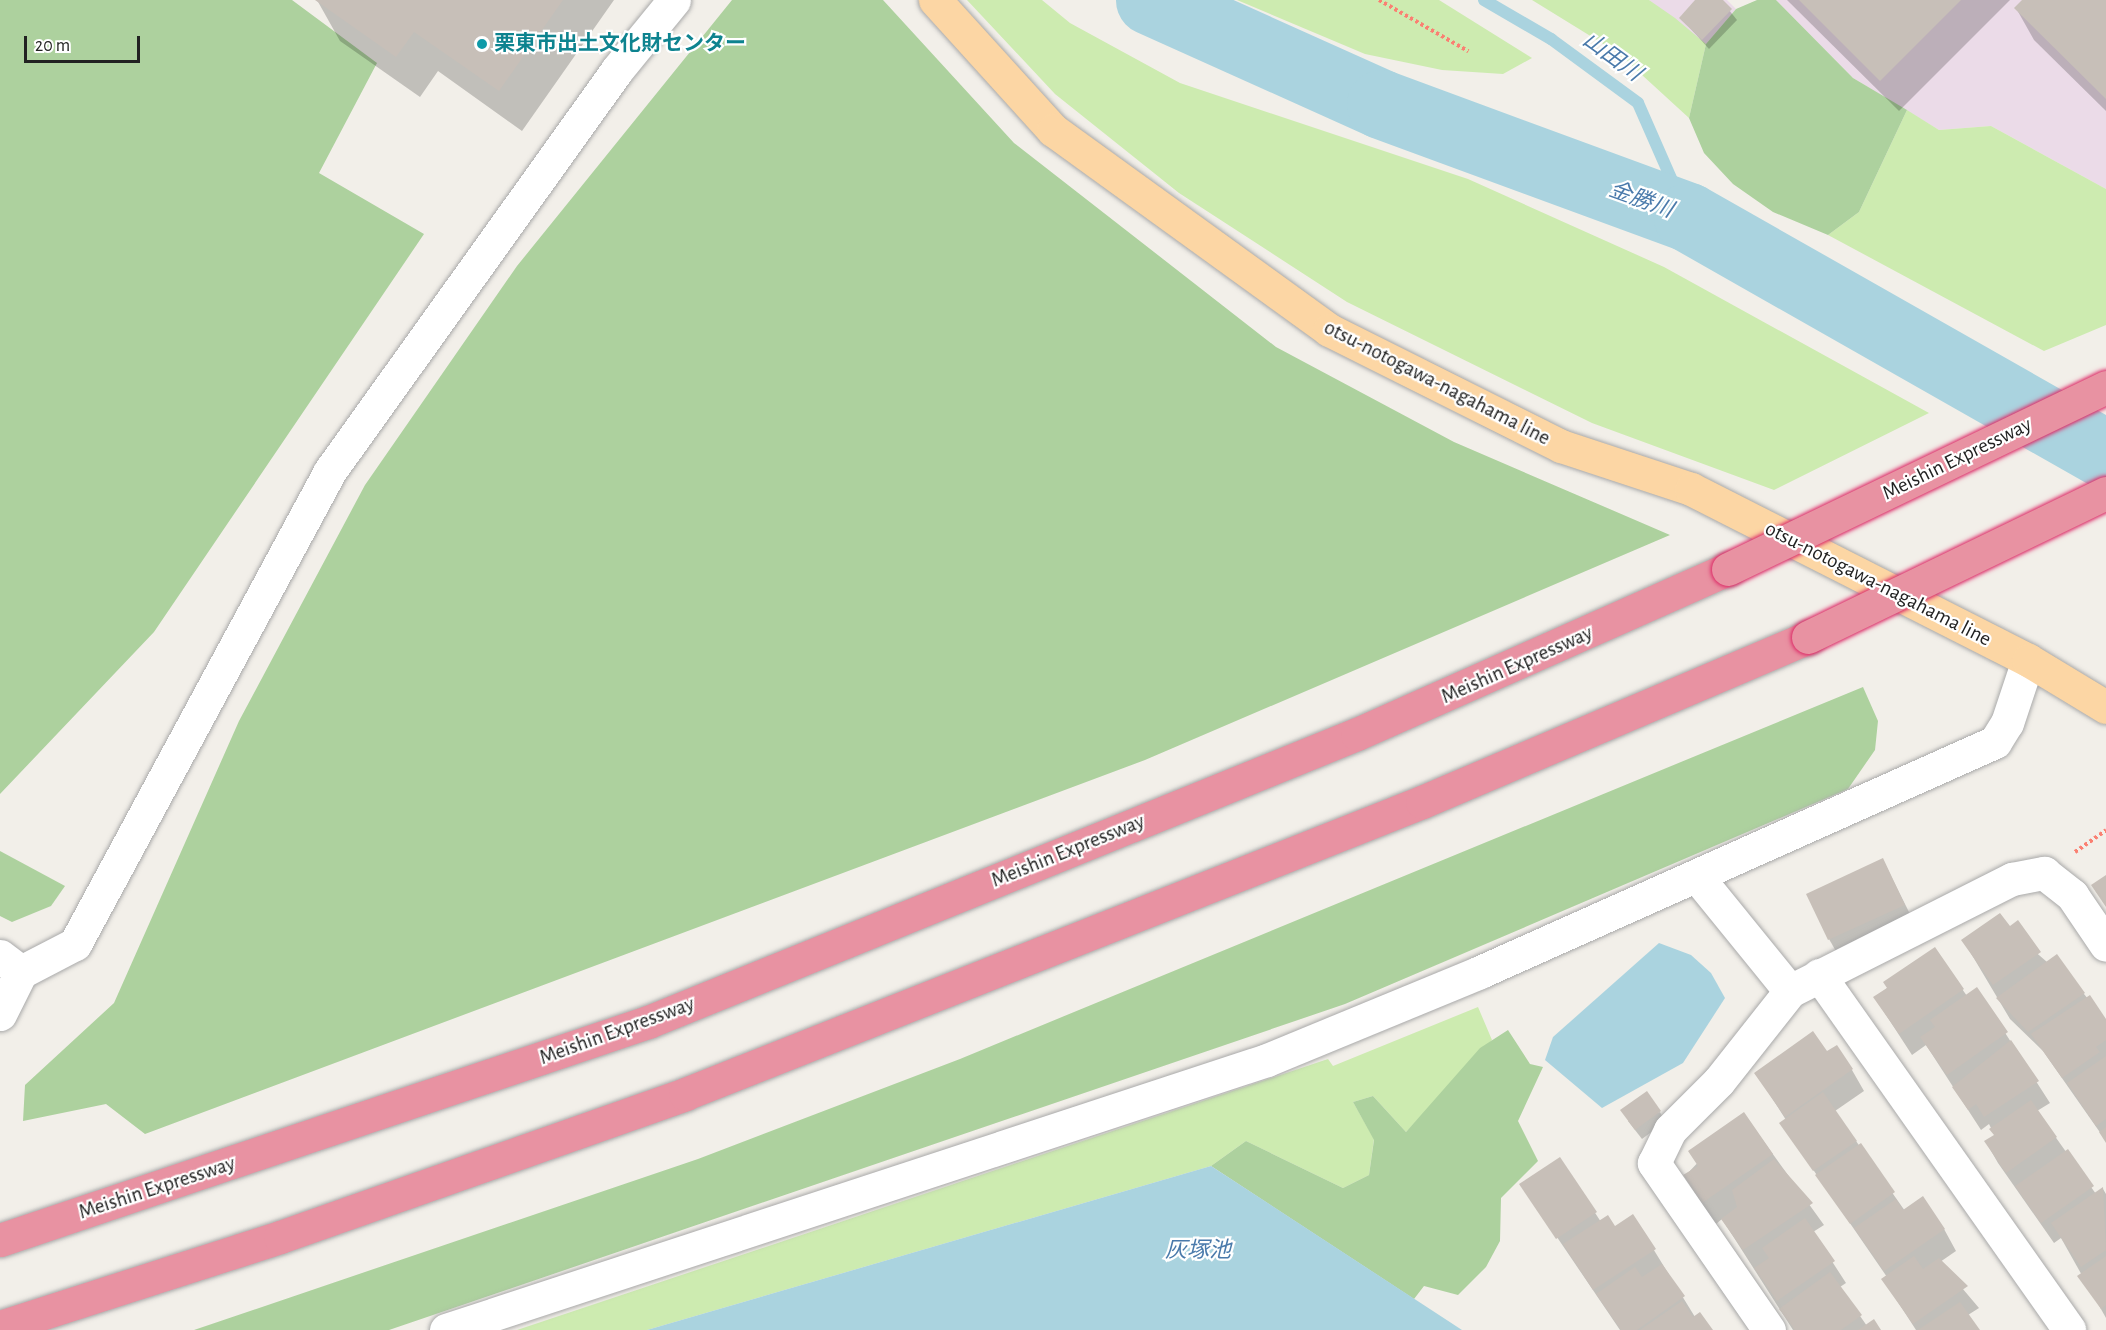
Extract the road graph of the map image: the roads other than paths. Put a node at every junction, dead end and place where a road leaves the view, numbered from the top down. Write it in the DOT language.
graph roads {
  1 [pos="674,0"];
  2 [pos="935,0"];
  3 [pos="2106,387"];
  4 [pos="2106,493"];
  5 [pos="2028,660"];
  6 [pos="2106,707"];
  7 [pos="1699,879"];
  8 [pos="2106,945"];
  9 [pos="10,964"];
  10 [pos="1819,975"];
  11 [pos="1790,991"];
  12 [pos="0,1014"];
  13 [pos="0,1239"];
  14 [pos="0,1327"];
  15 [pos="446,1330"];
  16 [pos="1769,1330"];
  17 [pos="2069,1330"];
  1 -- 9 [label="street"];
  2 -- 5 [label="main road, otsu-notogawa-nagahama line"];
  3 -- 13 [label="highway, Meishin Expressway, bridge"];
  4 -- 14 [label="highway, bridge"];
  5 -- 6 [label="main road, otsu-notogawa-nagahama line"];
  5 -- 7 [label="street"];
  7 -- 11 [label="street"];
  7 -- 15 [label="street"];
  8 -- 10 [label="street"];
  9 -- 12 [label="street"];
  10 -- 11 [label="street"];
  10 -- 17 [label="street"];
  11 -- 16 [label="street"];
}
